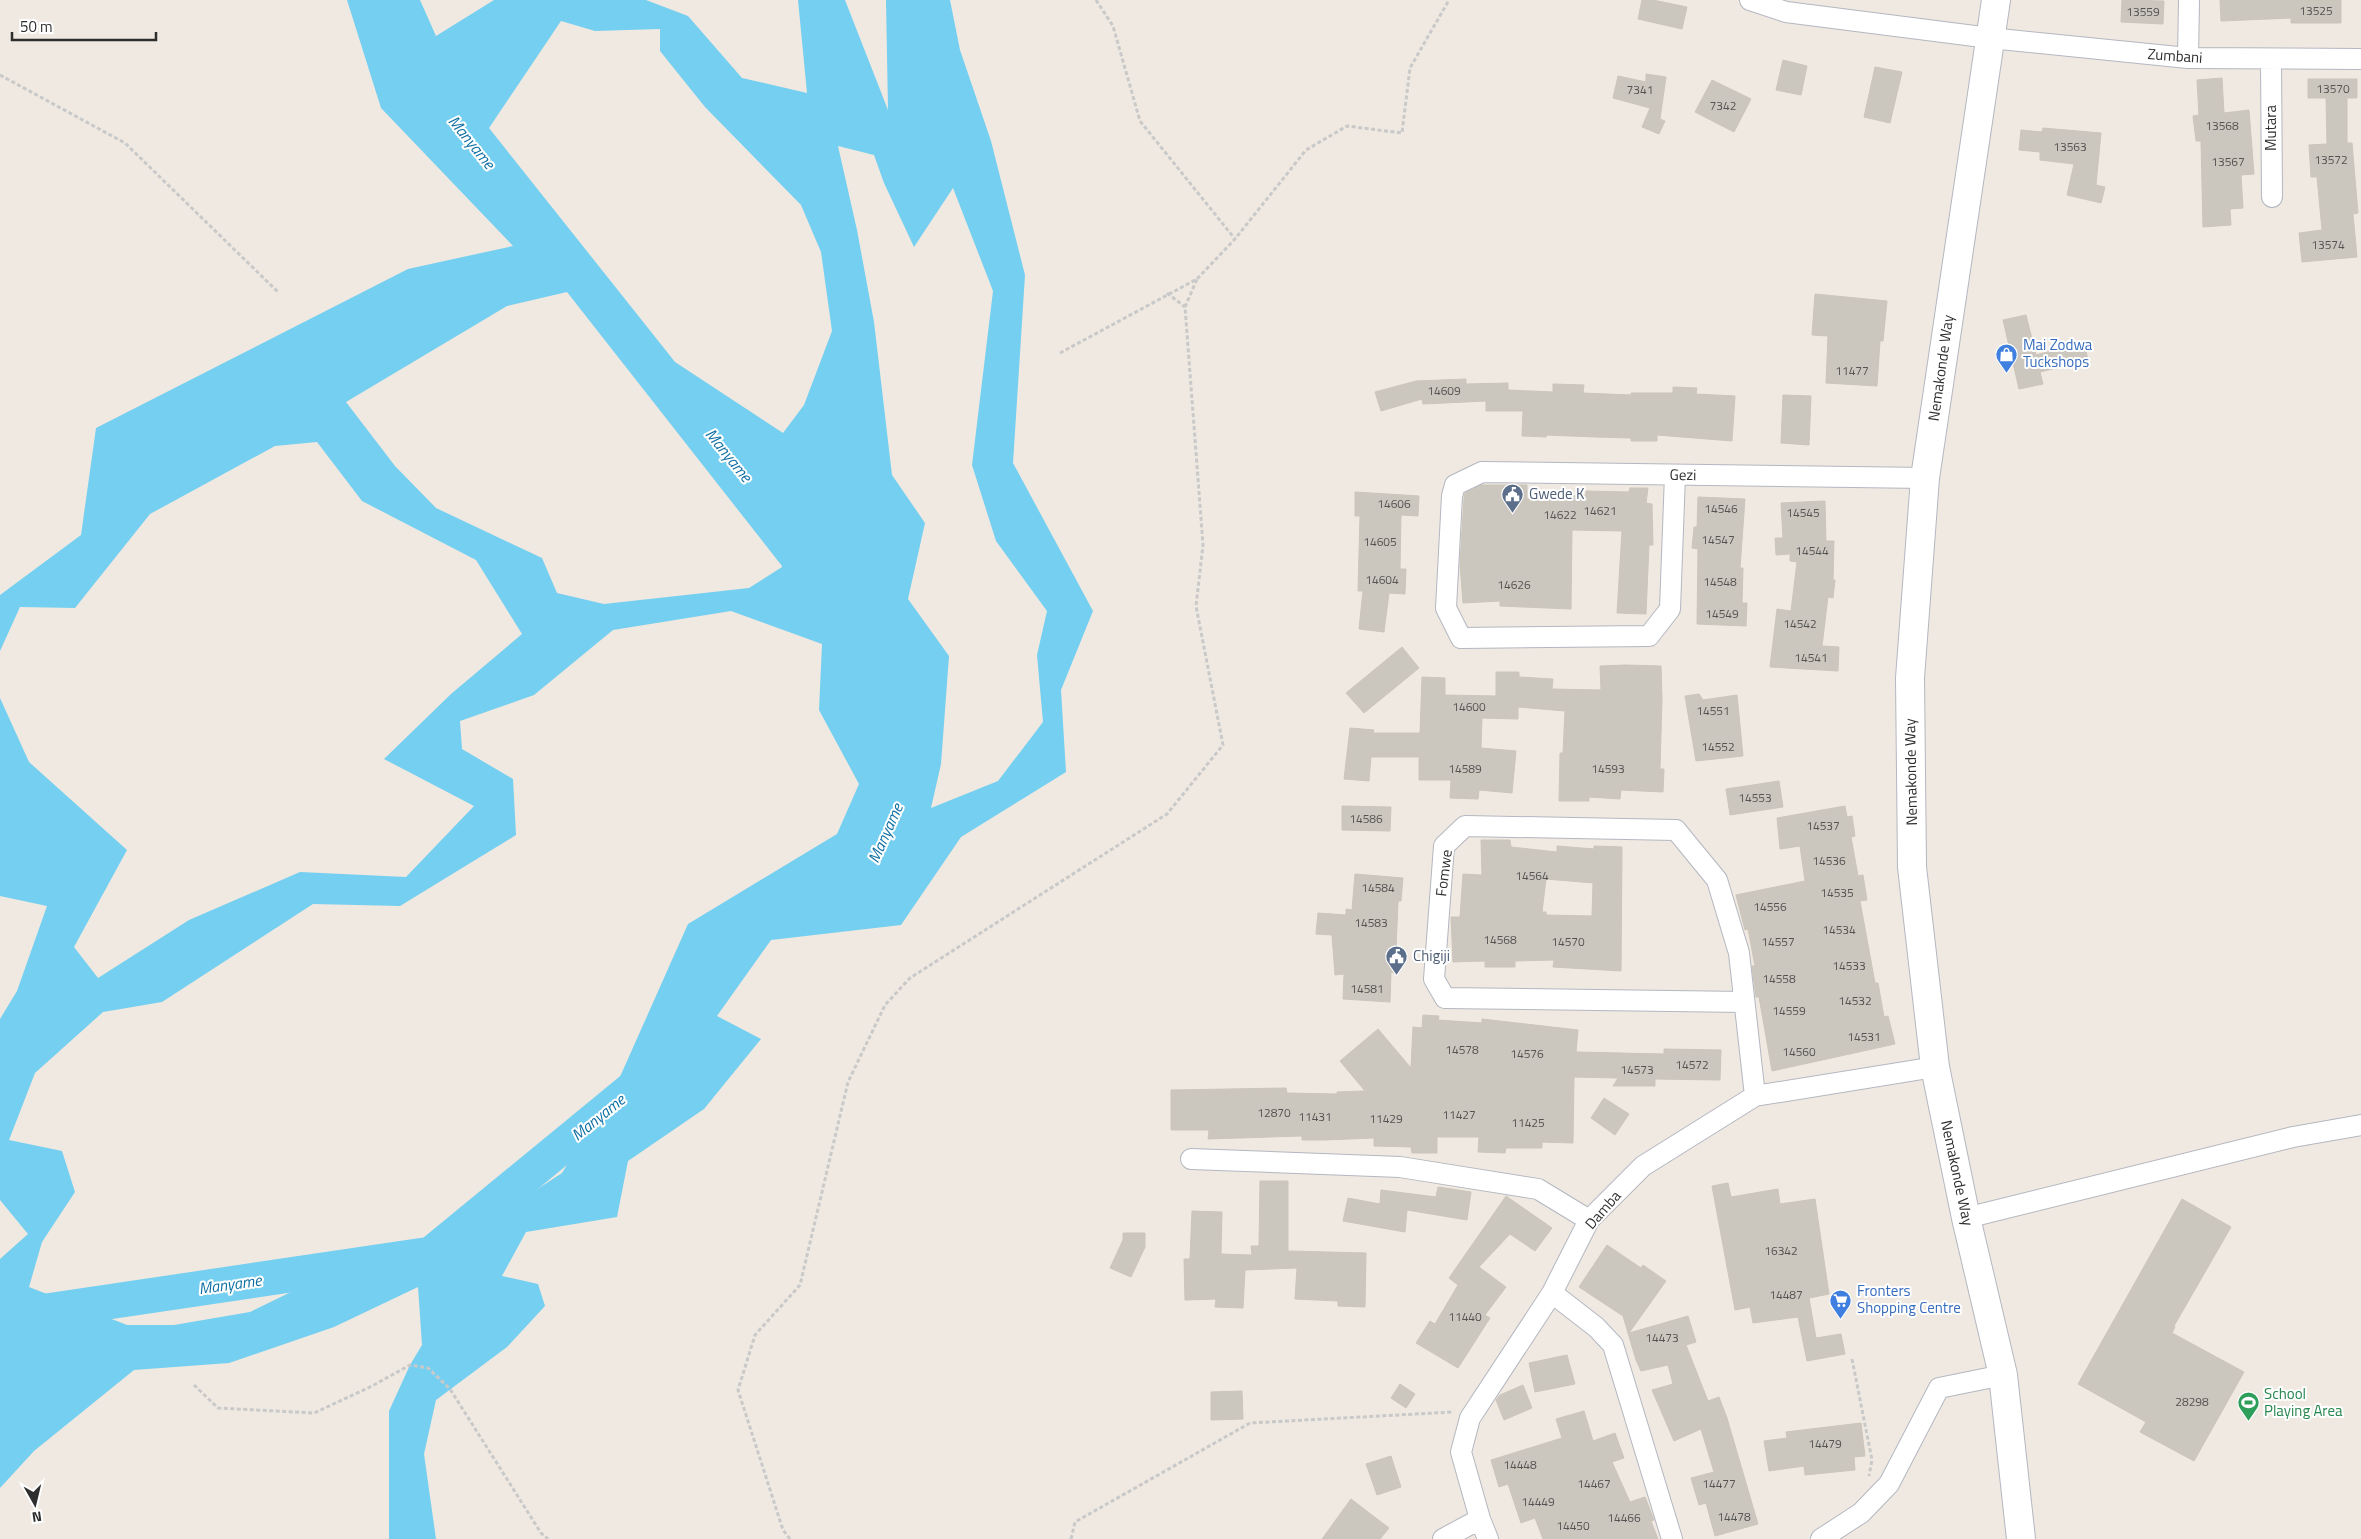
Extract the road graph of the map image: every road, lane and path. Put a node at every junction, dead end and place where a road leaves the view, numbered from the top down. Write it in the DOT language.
graph roads {
  1 [pos="1096,0"];
  2 [pos="1449,0"];
  3 [pos="1750,0"];
  4 [pos="1996,0"];
  5 [pos="2188,0"];
  6 [pos="1990,38"];
  7 [pos="2188,58"];
  8 [pos="2271,59"];
  9 [pos="2361,59"];
  10 [pos="0,75"];
  11 [pos="2272,197"];
  12 [pos="1235,239"];
  13 [pos="1197,279"];
  14 [pos="279,293"];
  15 [pos="1167,293"];
  16 [pos="1185,307"];
  17 [pos="1060,352"];
  18 [pos="1676,475"];
  19 [pos="1925,478"];
  20 [pos="1744,1002"];
  21 [pos="1935,1067"];
  22 [pos="1755,1096"];
  23 [pos="2361,1125"];
  24 [pos="1191,1159"];
  25 [pos="1966,1218"];
  26 [pos="1589,1220"];
  27 [pos="1552,1293"];
  28 [pos="1852,1359"];
  29 [pos="2002,1375"];
  30 [pos="194,1385"];
  31 [pos="1470,1418"];
  32 [pos="1868,1478"];
  33 [pos="1480,1519"];
  34 [pos="548,1539"];
  35 [pos="790,1539"];
  36 [pos="1071,1539"];
  37 [pos="1443,1539"];
  38 [pos="1488,1539"];
  39 [pos="1672,1539"];
  40 [pos="1821,1539"];
  41 [pos="2021,1539"];
  1 -- 12 [label="path"];
  2 -- 12 [label="path"];
  3 -- 6 [label="street, Zumbani"];
  4 -- 6 [label="street, Nemakonde Way"];
  5 -- 7 [label="street"];
  6 -- 7 [label="street, Zumbani"];
  6 -- 19 [label="street, Nemakonde Way"];
  7 -- 8 [label="street, Zumbani"];
  8 -- 9 [label="street, Zumbani"];
  8 -- 11 [label="street, Mutara"];
  10 -- 14 [label="path"];
  12 -- 13 [label="path"];
  13 -- 15 [label="path"];
  13 -- 16 [label="path"];
  15 -- 16 [label="path"];
  15 -- 17 [label="path"];
  16 -- 35 [label="path"];
  18 -- 18 [label="street, Gezi"];
  18 -- 19 [label="street, Gezi"];
  19 -- 21 [label="street, Nemakonde Way"];
  20 -- 20 [label="street, Fomwe"];
  20 -- 22 [label="street, Fomwe"];
  21 -- 22 [label="street, Damba"];
  21 -- 25 [label="street, Nemakonde Way"];
  22 -- 26 [label="street, Damba"];
  23 -- 25 [label="street"];
  24 -- 26 [label="street"];
  25 -- 29 [label="street, Nemakonde Way"];
  26 -- 27 [label="street, Damba"];
  27 -- 31 [label="street, Damba"];
  27 -- 39 [label="street"];
  28 -- 32 [label="path"];
  29 -- 40 [label="street"];
  29 -- 41 [label="street, Nemakonde Way"];
  30 -- 34 [label="path"];
  31 -- 33 [label="street, Damba"];
  31 -- 36 [label="path"];
  33 -- 37 [label="street"];
  33 -- 38 [label="street, Damba"];
}
